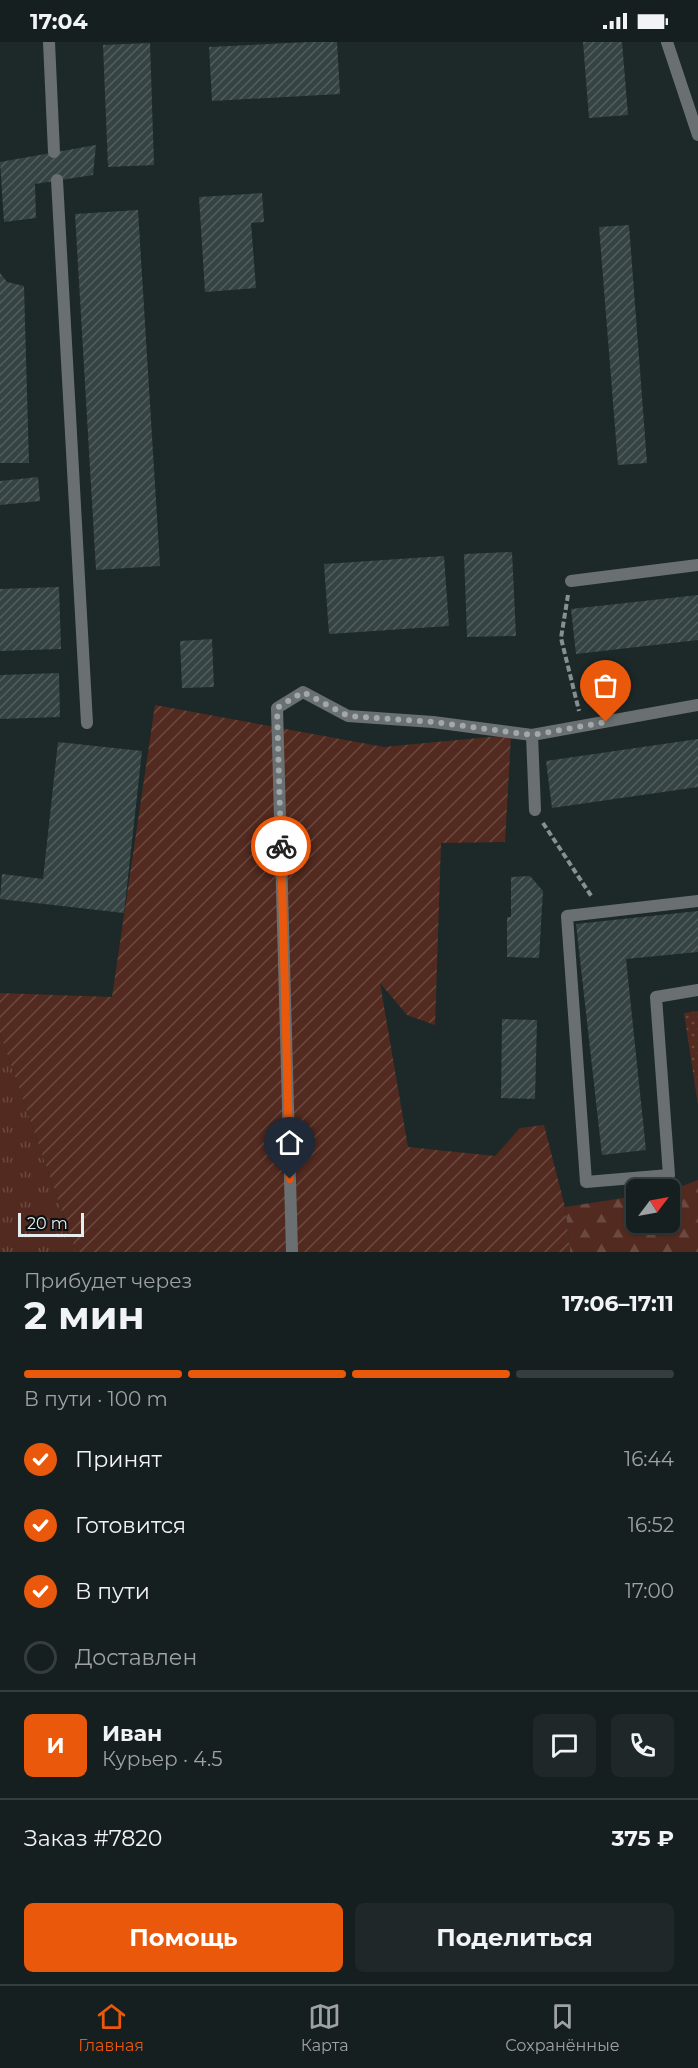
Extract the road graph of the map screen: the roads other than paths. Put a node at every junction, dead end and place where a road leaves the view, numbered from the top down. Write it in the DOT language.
graph roads {
  1 [pos="49,42"];
  2 [pos="667,42"];
  3 [pos="698,135"];
  4 [pos="54,152"];
  5 [pos="57,180"];
  6 [pos="698,565"];
  7 [pos="571,580"];
  8 [pos="698,705"];
  9 [pos="87,723"];
  10 [pos="532,735"];
  11 [pos="535,810"];
  12 [pos="698,901"];
  13 [pos="698,990"];
  14 [pos="292,1252"];
  1 -- 4 [label="lane"];
  2 -- 3 [label="lane"];
  5 -- 9 [label="lane"];
  6 -- 7 [label="lane"];
  8 -- 10 [label="lane"];
  10 -- 11 [label="lane"];
  10 -- 14 [label="lane"];
  12 -- 13 [label="lane"];
}
